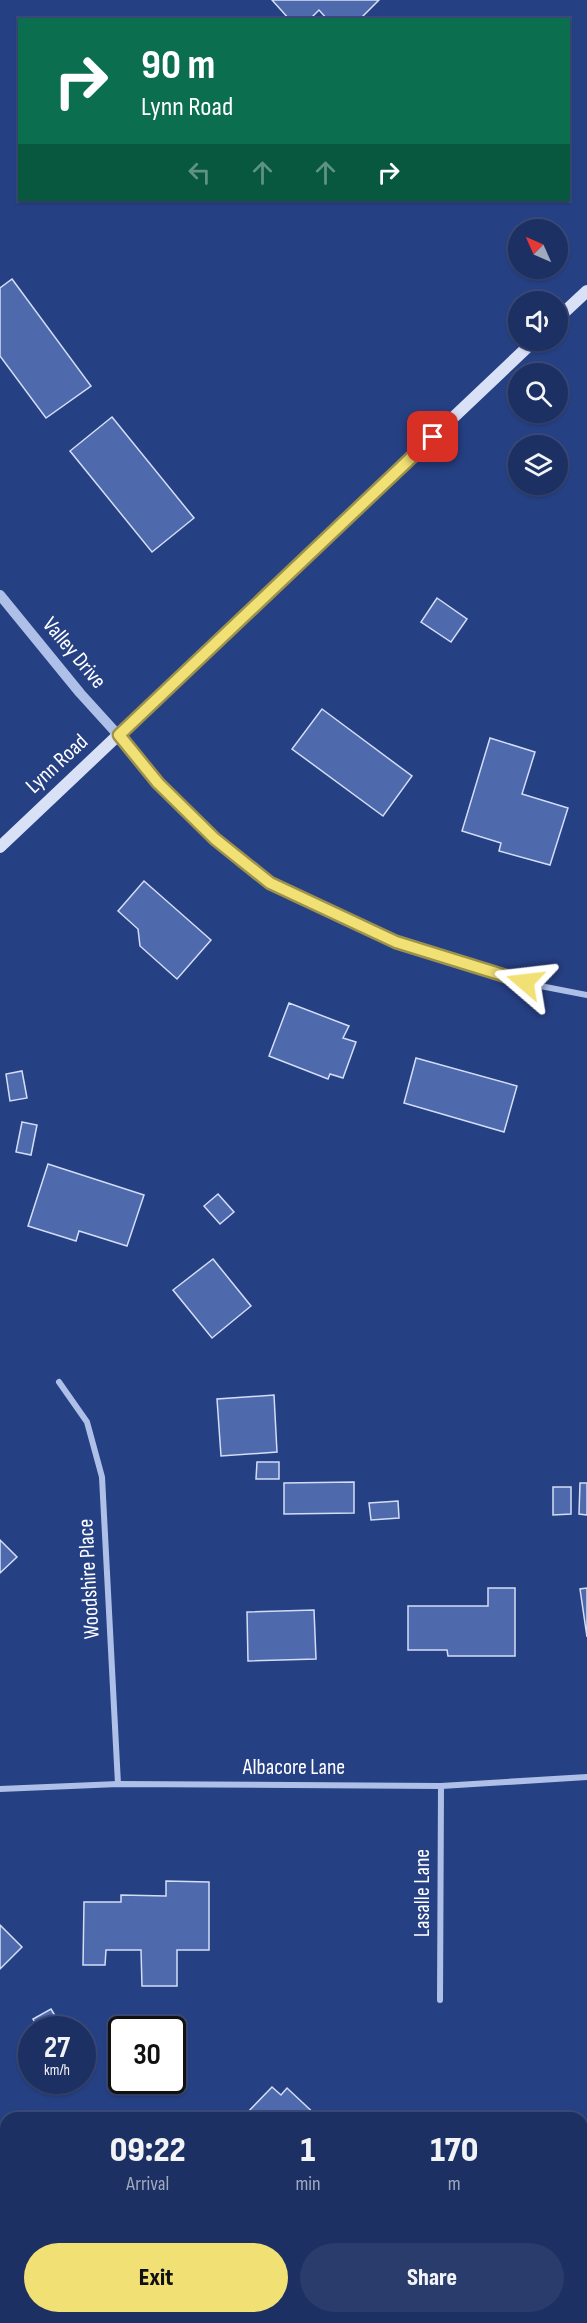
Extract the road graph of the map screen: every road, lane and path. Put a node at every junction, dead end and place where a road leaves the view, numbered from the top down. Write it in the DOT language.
graph roads {
  1 [pos="587,291"];
  2 [pos="568,309"];
  3 [pos="523,351"];
  4 [pos="0,595"];
  5 [pos="119,735"];
  6 [pos="0,847"];
  7 [pos="587,996"];
  8 [pos="59,1382"];
  9 [pos="587,1777"];
  10 [pos="118,1784"];
  11 [pos="441,1786"];
  12 [pos="0,1789"];
  13 [pos="440,2000"];
  1 -- 2 [label="main road"];
  3 -- 5 [label="main road, Lynn Road"];
  4 -- 5 [label="street, Valley Drive"];
  5 -- 6 [label="main road, Lynn Road"];
  5 -- 7 [label="street"];
  8 -- 10 [label="street, Woodshire Place"];
  9 -- 11 [label="street, Albacore Lane"];
  10 -- 11 [label="street, Albacore Lane"];
  10 -- 12 [label="street, Albacore Lane"];
  11 -- 13 [label="street, Lasalle Lane"];
}
